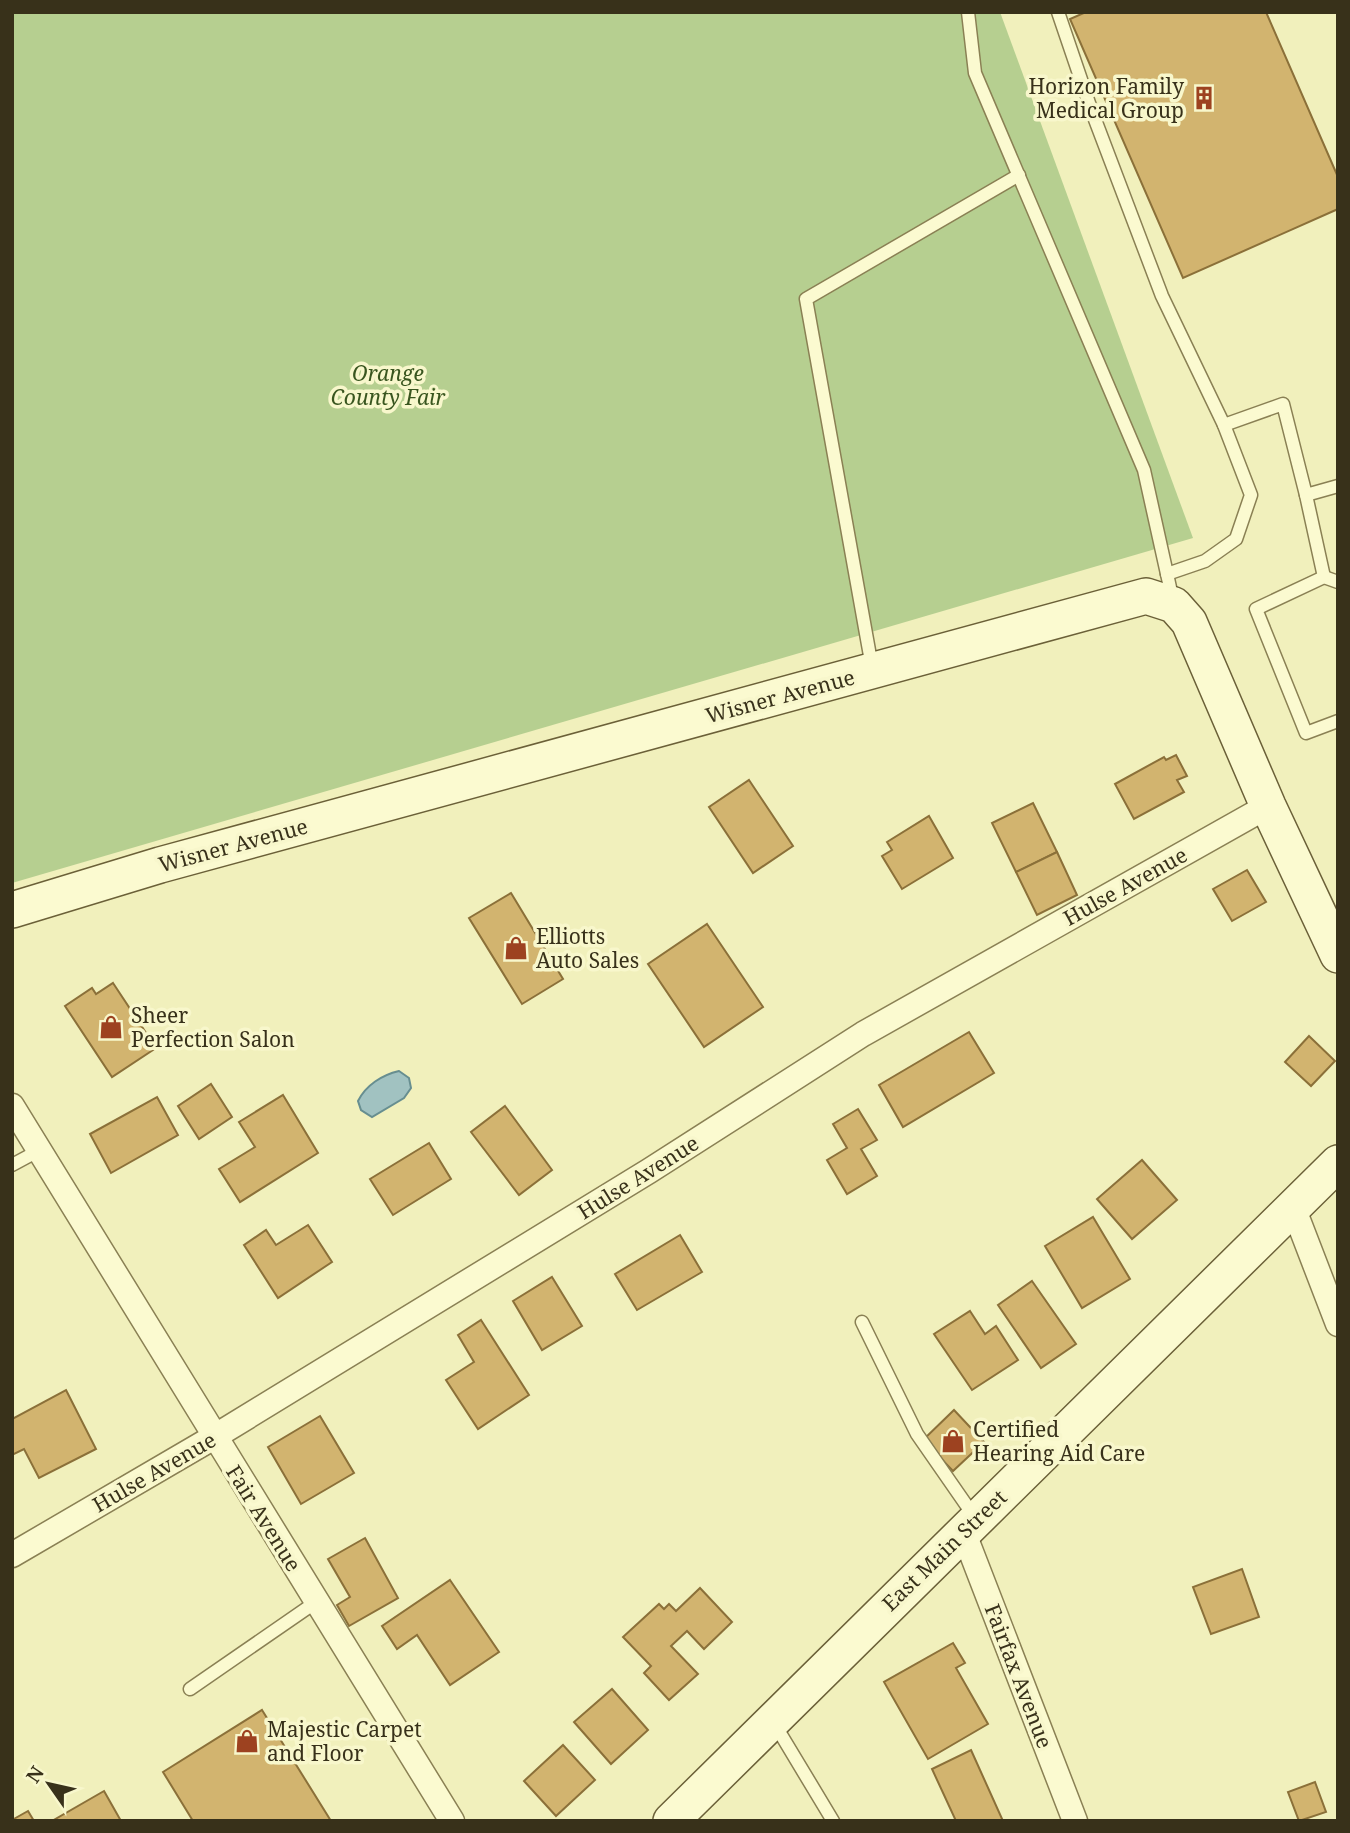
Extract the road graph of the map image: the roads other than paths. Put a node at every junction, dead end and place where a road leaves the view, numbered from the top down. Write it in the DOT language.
graph roads {
  1 [pos="968,12"];
  2 [pos="1058,12"];
  3 [pos="1019,175"];
  4 [pos="1224,425"];
  5 [pos="1338,486"];
  6 [pos="1306,495"];
  7 [pos="1324,577"];
  8 [pos="1338,582"];
  9 [pos="1170,590"];
  10 [pos="873,671"];
  11 [pos="1338,721"];
  12 [pos="1268,806"];
  13 [pos="12,910"];
  14 [pos="1338,955"];
  15 [pos="12,1106"];
  16 [pos="38,1152"];
  17 [pos="1338,1163"];
  18 [pos="12,1165"];
  19 [pos="1293,1207"];
  20 [pos="862,1322"];
  21 [pos="1338,1324"];
  22 [pos="214,1437"];
  23 [pos="970,1525"];
  24 [pos="12,1555"];
  25 [pos="316,1601"];
  26 [pos="190,1689"];
  27 [pos="772,1720"];
  28 [pos="452,1821"];
  29 [pos="671,1821"];
  30 [pos="833,1821"];
  31 [pos="1075,1821"];
  1 -- 3 [label="lane"];
  2 -- 4 [label="lane"];
  3 -- 9 [label="lane"];
  3 -- 10 [label="lane"];
  4 -- 6 [label="lane"];
  4 -- 9 [label="lane"];
  5 -- 6 [label="lane"];
  6 -- 7 [label="lane"];
  7 -- 8 [label="lane"];
  7 -- 11 [label="lane"];
  9 -- 10 [label="street, Wisner Avenue"];
  9 -- 12 [label="street"];
  10 -- 13 [label="street, Wisner Avenue"];
  12 -- 14 [label="street"];
  12 -- 22 [label="street, Hulse Avenue"];
  15 -- 16 [label="street, Fair Avenue"];
  16 -- 18 [label="lane"];
  16 -- 22 [label="street, Fair Avenue"];
  17 -- 19 [label="street, East Main Street"];
  19 -- 21 [label="street"];
  19 -- 23 [label="street, East Main Street"];
  20 -- 23 [label="lane"];
  22 -- 24 [label="street, Hulse Avenue"];
  22 -- 25 [label="street, Fair Avenue"];
  23 -- 27 [label="street, East Main Street"];
  23 -- 31 [label="street, Fairfax Avenue"];
  25 -- 26 [label="lane"];
  25 -- 28 [label="street, Fair Avenue"];
  27 -- 29 [label="street, East Main Street"];
  27 -- 30 [label="lane"];
}
